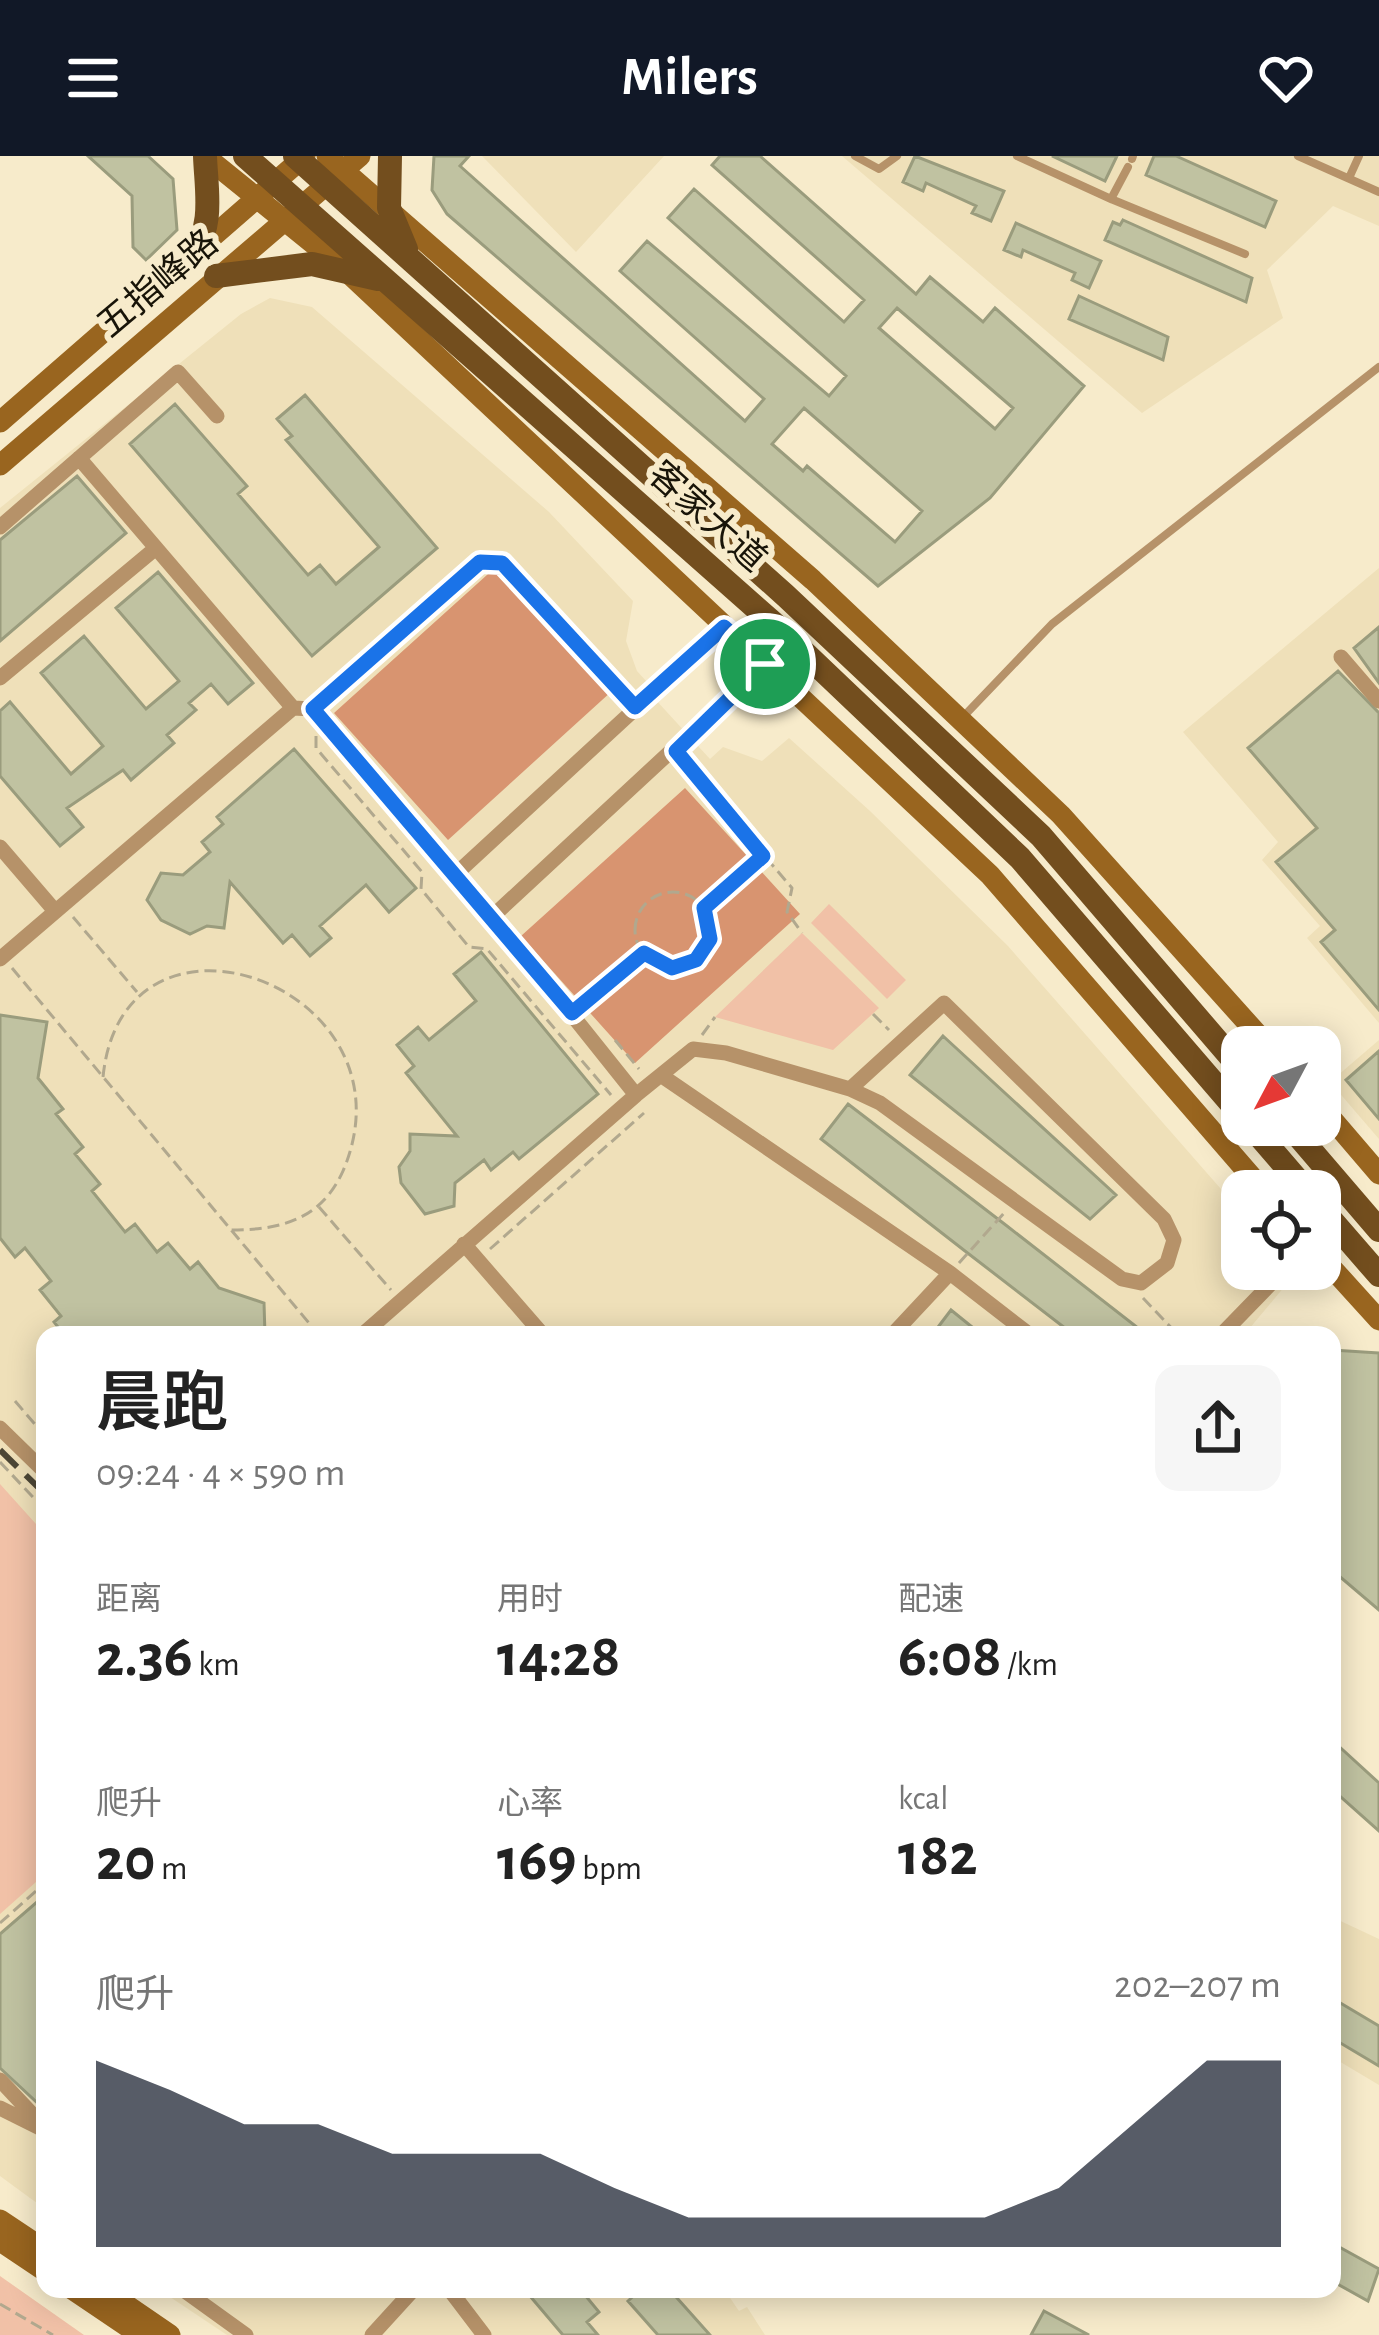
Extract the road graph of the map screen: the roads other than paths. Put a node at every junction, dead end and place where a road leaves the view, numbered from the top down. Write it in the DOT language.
graph roads {
  1 [pos="205,156"];
  2 [pos="245,156"];
  3 [pos="390,156"];
  4 [pos="855,156"];
  5 [pos="897,156"];
  6 [pos="1017,156"];
  7 [pos="1298,156"];
  8 [pos="1359,156"];
  9 [pos="300,157"];
  10 [pos="1131,161"];
  11 [pos="339,166"];
  12 [pos="1349,178"];
  13 [pos="268,189"];
  14 [pos="1379,192"];
  15 [pos="1112,199"];
  16 [pos="389,210"];
  17 [pos="295,213"];
  18 [pos="1245,254"];
  19 [pos="191,255"];
  20 [pos="418,265"];
  21 [pos="342,267"];
  22 [pos="216,276"];
  23 [pos="396,289"];
  24 [pos="1379,367"];
  25 [pos="217,416"];
  26 [pos="0,422"];
  27 [pos="79,458"];
  28 [pos="0,464"];
  29 [pos="0,526"];
  30 [pos="156,548"];
  31 [pos="724,627"];
  32 [pos="1341,657"];
  33 [pos="765,664"];
  34 [pos="0,678"];
  35 [pos="1379,701"];
  36 [pos="635,707"];
  37 [pos="292,708"];
  38 [pos="313,709"];
  39 [pos="961,720"];
  40 [pos="0,847"];
  41 [pos="457,873"];
  42 [pos="59,908"];
  43 [pos="493,916"];
  44 [pos="2,958"];
  45 [pos="1250,1026"];
  46 [pos="1221,1046"];
  47 [pos="662,1076"];
  48 [pos="850,1090"];
  49 [pos="1221,1092"];
  50 [pos="636,1095"];
  51 [pos="1341,1130"];
  52 [pos="1268,1146"];
  53 [pos="1307,1146"];
  54 [pos="1246,1170"];
  55 [pos="1288,1170"];
  56 [pos="1379,1174"];
  57 [pos="1379,1230"];
  58 [pos="1341,1231"];
  59 [pos="464,1244"];
  60 [pos="950,1273"];
  61 [pos="1379,1275"];
  62 [pos="1341,1278"];
  63 [pos="1265,1290"];
  64 [pos="1379,1320"];
  65 [pos="372,1326"];
  66 [pos="535,1326"];
  67 [pos="900,1326"];
  68 [pos="1018,1326"];
  69 [pos="1230,1326"];
  70 [pos="0,1428"];
  71 [pos="36,1463"];
  72 [pos="0,2080"];
  73 [pos="0,2108"];
  74 [pos="36,2123"];
  75 [pos="36,2129"];
  76 [pos="0,2220"];
  77 [pos="0,2241"];
  78 [pos="36,2244"];
  79 [pos="36,2265"];
  80 [pos="85,2298"];
  81 [pos="116,2298"];
  82 [pos="195,2298"];
  83 [pos="407,2298"];
  84 [pos="455,2298"];
  85 [pos="140,2335"];
  86 [pos="170,2335"];
  87 [pos="246,2335"];
  88 [pos="372,2335"];
  89 [pos="484,2335"];
  1 -- 13 [label="street"];
  1 -- 19 [label="main road"];
  2 -- 13 [label="main road, 客家大道"];
  3 -- 16 [label="main road"];
  4 -- 5 [label="lane"];
  6 -- 15 [label="lane"];
  7 -- 12 [label="lane"];
  8 -- 12 [label="lane"];
  9 -- 11 [label="main road, 客家大道"];
  9 -- 13 [label="street, 五指峰路"];
  10 -- 15 [label="lane"];
  11 -- 16 [label="street"];
  11 -- 17 [label="street, 五指峰路"];
  11 -- 20 [label="main road, 客家大道"];
  12 -- 14 [label="lane"];
  13 -- 17 [label="main road, 客家大道"];
  13 -- 19 [label="street, 五指峰路"];
  15 -- 18 [label="lane"];
  16 -- 20 [label="main road"];
  16 -- 39 [label="street"];
  17 -- 21 [label="street"];
  17 -- 22 [label="street, 五指峰路"];
  17 -- 23 [label="main road, 客家大道"];
  19 -- 26 [label="street, 五指峰路"];
  20 -- 46 [label="main road, 客家大道"];
  21 -- 22 [label="main road"];
  21 -- 23 [label="main road"];
  21 -- 31 [label="street"];
  22 -- 28 [label="street, 五指峰路"];
  23 -- 49 [label="main road, 客家大道"];
  24 -- 39 [label="lane"];
  25 -- 27 [label="street"];
  27 -- 29 [label="street"];
  27 -- 30 [label="street"];
  30 -- 34 [label="street"];
  30 -- 37 [label="street"];
  31 -- 33 [label="street"];
  31 -- 36 [label="street"];
  32 -- 35 [label="street"];
  33 -- 43 [label="street"];
  33 -- 54 [label="street"];
  36 -- 38 [label="street"];
  36 -- 41 [label="street"];
  37 -- 38 [label="street"];
  37 -- 42 [label="street"];
  38 -- 41 [label="street"];
  39 -- 45 [label="street"];
  40 -- 42 [label="street"];
  41 -- 43 [label="street"];
  42 -- 44 [label="street"];
  43 -- 50 [label="street"];
  47 -- 48 [label="street"];
  47 -- 50 [label="street"];
  47 -- 60 [label="street"];
  48 -- 48 [label="street"];
  50 -- 59 [label="street"];
  51 -- 56 [label="street"];
  52 -- 55 [label="main road"];
  53 -- 57 [label="main road"];
  58 -- 61 [label="main road"];
  59 -- 65 [label="street"];
  59 -- 66 [label="street"];
  60 -- 67 [label="street"];
  60 -- 68 [label="street"];
  62 -- 64 [label="street"];
  63 -- 69 [label="street"];
  70 -- 71 [label="street"];
  72 -- 74 [label="street"];
  73 -- 75 [label="street"];
  76 -- 78 [label="street"];
  77 -- 79 [label="street"];
  80 -- 85 [label="street"];
  81 -- 86 [label="street"];
  82 -- 87 [label="street"];
  83 -- 88 [label="street"];
  84 -- 89 [label="street"];
}
